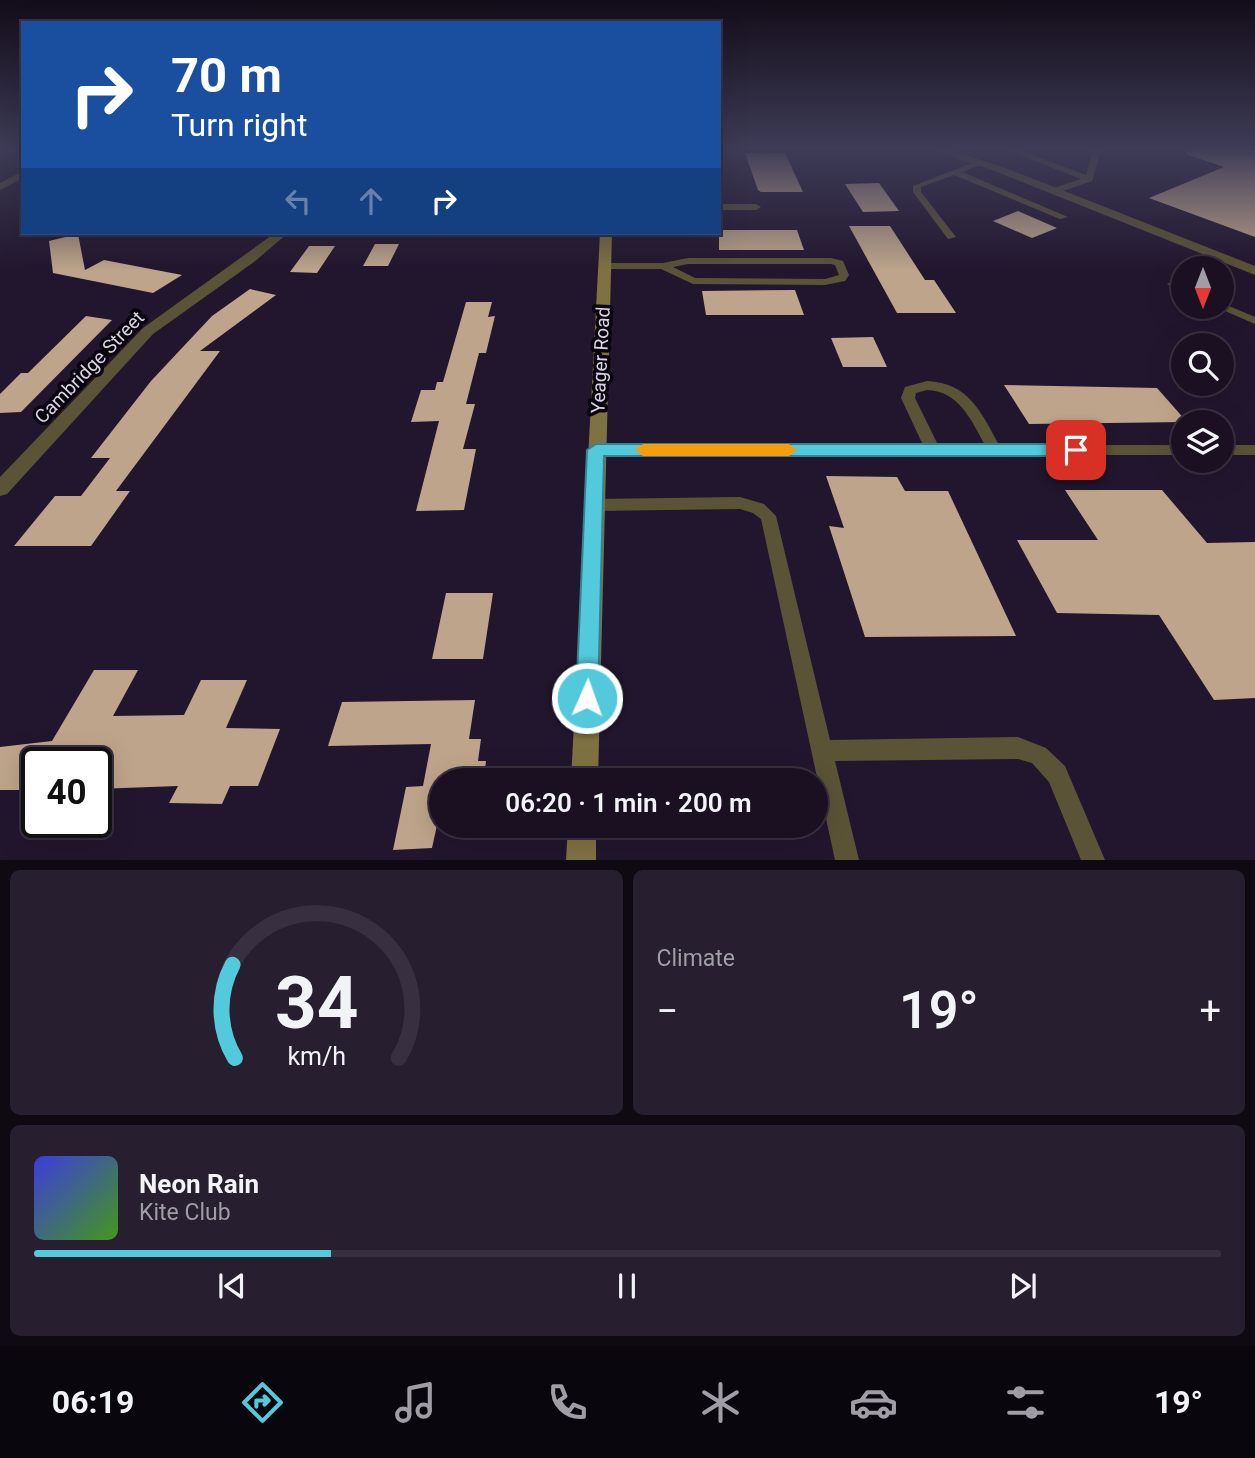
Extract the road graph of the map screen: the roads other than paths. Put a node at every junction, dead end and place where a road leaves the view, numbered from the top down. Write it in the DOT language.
graph roads {
  1 [pos="917,190"];
  2 [pos="999,190"];
  3 [pos="1054,191"];
  4 [pos="721,207"];
  5 [pos="756,207"];
  6 [pos="1063,217"];
  7 [pos="280,235"];
  8 [pos="606,235"];
  9 [pos="951,237"];
  10 [pos="1216,256"];
  11 [pos="1234,263"];
  12 [pos="605,266"];
  13 [pos="663,266"];
  14 [pos="1255,271"];
  15 [pos="1234,311"];
  16 [pos="1255,321"];
  17 [pos="596,450"];
  18 [pos="933,450"];
  19 [pos="995,450"];
  20 [pos="1171,450"];
  21 [pos="1234,450"];
  22 [pos="1255,450"];
  23 [pos="0,489"];
  24 [pos="594,505"];
  25 [pos="822,751"];
  26 [pos="584,768"];
  27 [pos="582,838"];
  28 [pos="581,859"];
  29 [pos="847,859"];
  30 [pos="1093,859"];
  1 -- 9 [label="lane"];
  2 -- 6 [label="lane"];
  3 -- 10 [label="street"];
  4 -- 5 [label="lane"];
  7 -- 23 [label="street, Cambridge Street"];
  8 -- 12 [label="street, Yeager Road"];
  11 -- 14 [label="street"];
  12 -- 13 [label="lane"];
  12 -- 17 [label="street, Yeager Road"];
  13 -- 13 [label="lane"];
  15 -- 16 [label="lane"];
  17 -- 18 [label="lane"];
  17 -- 24 [label="street, Yeager Road"];
  18 -- 19 [label="lane"];
  18 -- 19 [label="lane"];
  19 -- 20 [label="lane"];
  21 -- 22 [label="lane"];
  24 -- 25 [label="lane"];
  24 -- 26 [label="street, Yeager Road"];
  25 -- 29 [label="lane"];
  25 -- 30 [label="lane"];
  27 -- 28 [label="street"];
}
